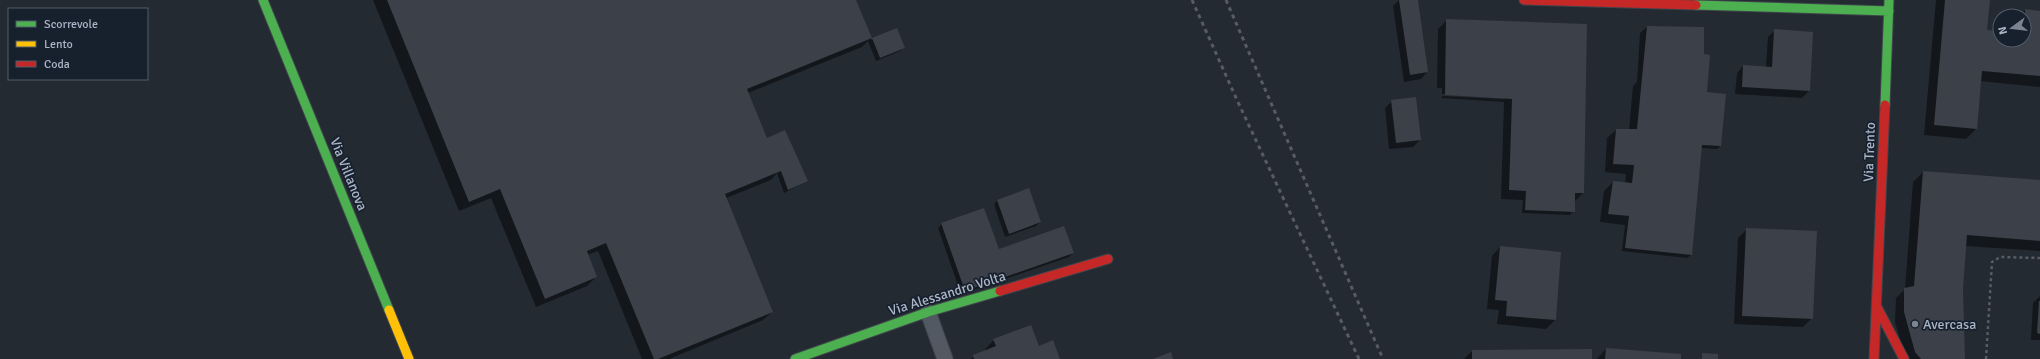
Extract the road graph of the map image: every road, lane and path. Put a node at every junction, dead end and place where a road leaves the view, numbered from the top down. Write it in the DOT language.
graph roads {
  1 [pos="263,0"];
  2 [pos="1524,0"];
  3 [pos="1890,0"];
  4 [pos="1889,11"];
  5 [pos="2040,258"];
  6 [pos="1108,259"];
  7 [pos="1877,306"];
  8 [pos="928,312"];
  9 [pos="409,359"];
  10 [pos="795,359"];
  11 [pos="945,359"];
  12 [pos="1874,359"];
  13 [pos="1892,359"];
  14 [pos="1904,359"];
  15 [pos="1986,359"];
  1 -- 9 [label="street, Via Villanova"];
  2 -- 4 [label="street"];
  3 -- 4 [label="street, Via Trento"];
  4 -- 7 [label="street, Via Trento"];
  5 -- 15 [label="path"];
  6 -- 8 [label="street, Via Alessandro Volta"];
  7 -- 12 [label="street, Via Trento"];
  7 -- 13 [label="street, Via Trento"];
  7 -- 14 [label="street"];
  8 -- 10 [label="street, Via Alessandro Volta"];
  8 -- 11 [label="lane"];
}
